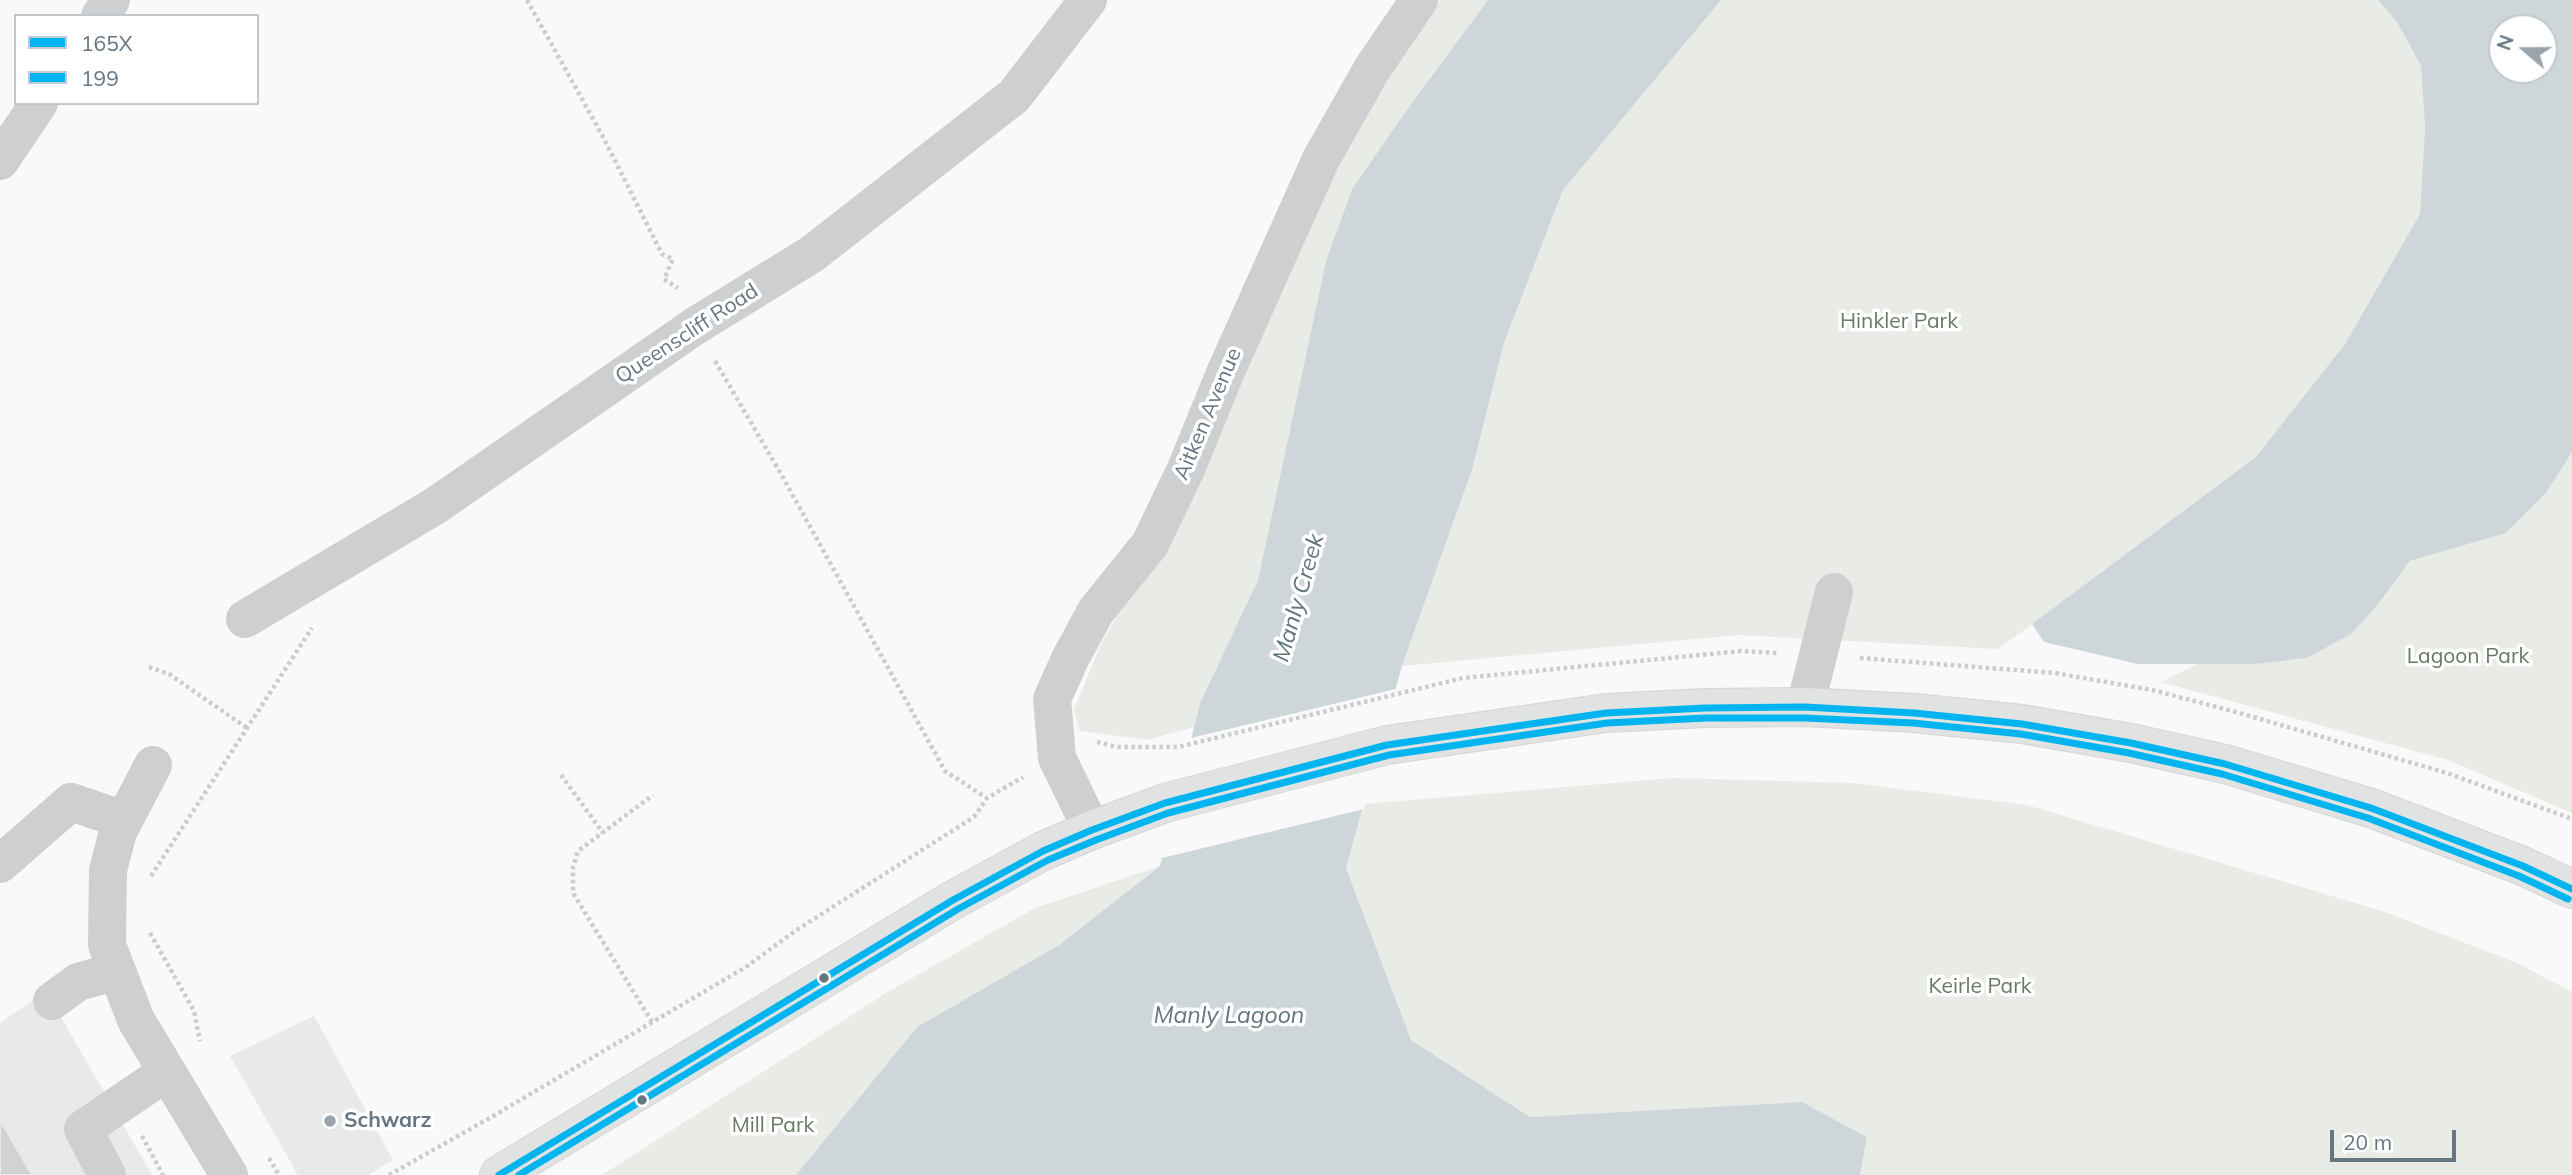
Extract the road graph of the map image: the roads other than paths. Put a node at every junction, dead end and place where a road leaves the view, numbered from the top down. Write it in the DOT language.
graph roads {
  1 [pos="1088,0"];
  2 [pos="1419,0"];
  3 [pos="39,105"];
  4 [pos="0,161"];
  5 [pos="1834,592"];
  6 [pos="245,619"];
  7 [pos="1805,707"];
  8 [pos="153,765"];
  9 [pos="124,820"];
  10 [pos="1092,830"];
  11 [pos="0,863"];
  12 [pos="2572,889"];
  13 [pos="117,971"];
  14 [pos="52,1001"];
  15 [pos="167,1072"];
  16 [pos="107,1175"];
  17 [pos="229,1175"];
  18 [pos="499,1175"];
  1 -- 6 [label="street, Queenscliff Road"];
  2 -- 10 [label="street, Aitken Avenue"];
  3 -- 4 [label="street"];
  5 -- 7 [label="street"];
  7 -- 10 [label="main road"];
  7 -- 12 [label="main road"];
  8 -- 9 [label="street"];
  9 -- 11 [label="street"];
  9 -- 13 [label="street"];
  10 -- 18 [label="main road"];
  13 -- 14 [label="street"];
  13 -- 15 [label="street"];
  15 -- 16 [label="street"];
  15 -- 17 [label="street"];
}
